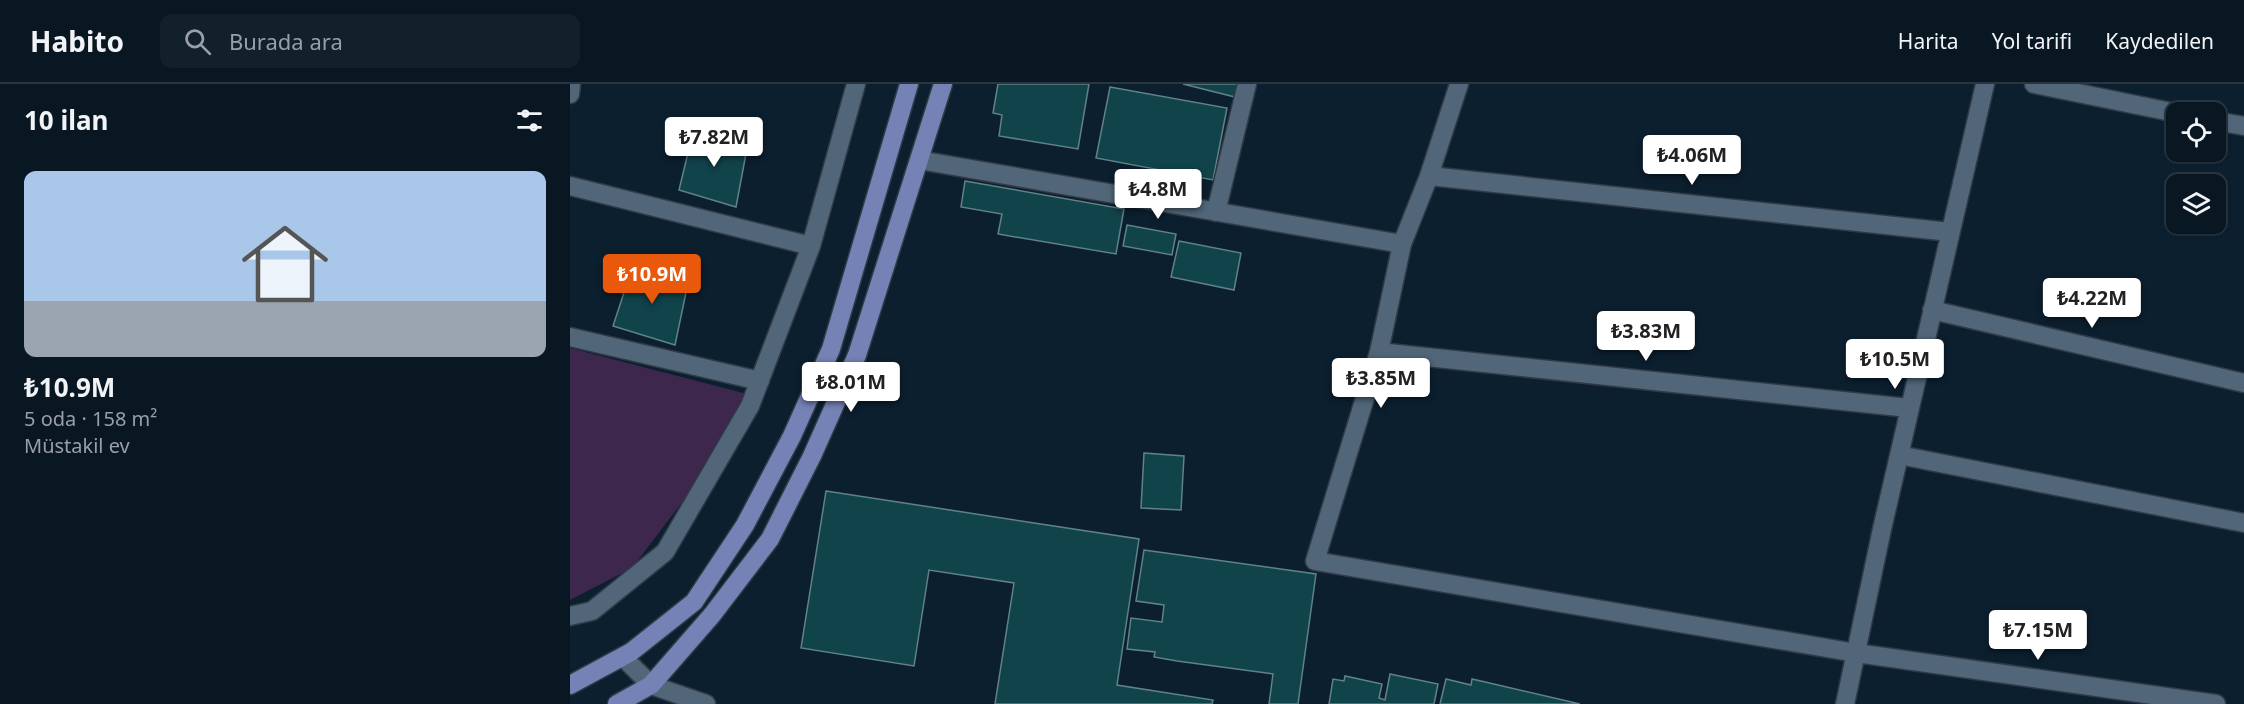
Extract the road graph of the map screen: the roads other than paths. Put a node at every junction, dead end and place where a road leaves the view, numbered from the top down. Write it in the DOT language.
graph roads {
  1 [pos="572,84"];
  2 [pos="856,84"];
  3 [pos="909,84"];
  4 [pos="943,84"];
  5 [pos="1247,84"];
  6 [pos="1459,84"];
  7 [pos="1985,84"];
  8 [pos="2034,84"];
  9 [pos="570,94"];
  10 [pos="2166,111"];
  11 [pos="2226,123"];
  12 [pos="2244,126"];
  13 [pos="919,160"];
  14 [pos="1429,176"];
  15 [pos="570,186"];
  16 [pos="1216,212"];
  17 [pos="1950,232"];
  18 [pos="1402,244"];
  19 [pos="811,246"];
  20 [pos="1932,310"];
  21 [pos="570,337"];
  22 [pos="1379,352"];
  23 [pos="760,381"];
  24 [pos="2244,383"];
  25 [pos="1909,408"];
  26 [pos="1899,455"];
  27 [pos="2244,524"];
  28 [pos="570,616"];
  29 [pos="1856,653"];
  30 [pos="623,657"];
  31 [pos="570,685"];
  32 [pos="651,685"];
  33 [pos="617,704"];
  34 [pos="706,704"];
  35 [pos="1845,704"];
  36 [pos="2216,704"];
  1 -- 9 [label="street"];
  2 -- 19 [label="street"];
  3 -- 30 [label="main road"];
  4 -- 13 [label="main road"];
  5 -- 16 [label="street"];
  6 -- 14 [label="street"];
  7 -- 17 [label="street"];
  8 -- 10 [label="street"];
  11 -- 12 [label="street"];
  13 -- 16 [label="street"];
  13 -- 32 [label="main road"];
  14 -- 17 [label="street"];
  14 -- 18 [label="street"];
  15 -- 19 [label="street"];
  16 -- 18 [label="street"];
  17 -- 20 [label="street"];
  18 -- 22 [label="street"];
  19 -- 23 [label="street"];
  20 -- 24 [label="street"];
  20 -- 25 [label="street"];
  21 -- 23 [label="street"];
  22 -- 25 [label="street"];
  22 -- 29 [label="street"];
  23 -- 28 [label="street"];
  25 -- 26 [label="street"];
  26 -- 27 [label="street"];
  26 -- 29 [label="street"];
  29 -- 35 [label="street"];
  29 -- 36 [label="street"];
  30 -- 31 [label="main road"];
  30 -- 32 [label="street"];
  32 -- 33 [label="main road"];
  32 -- 34 [label="street"];
}
